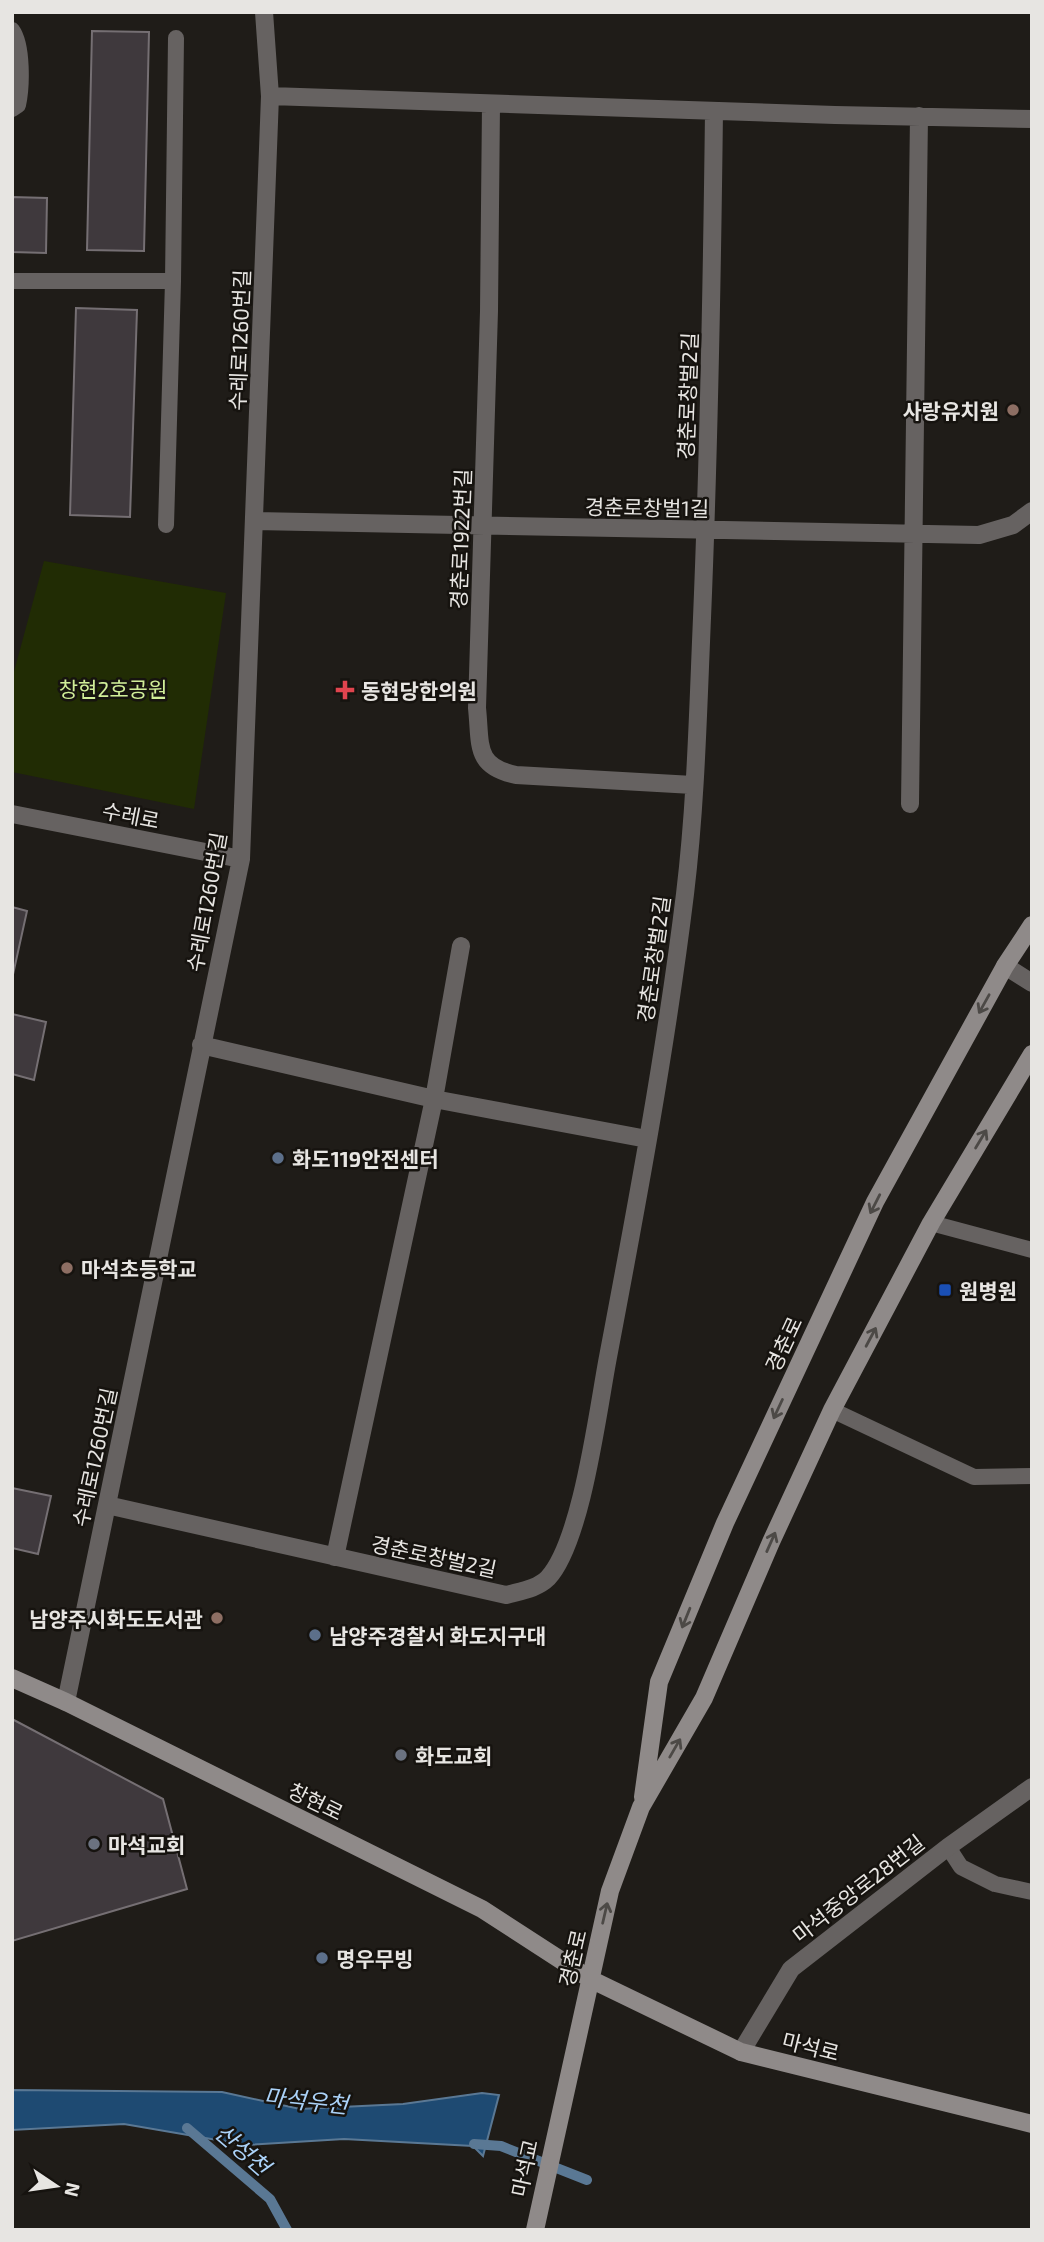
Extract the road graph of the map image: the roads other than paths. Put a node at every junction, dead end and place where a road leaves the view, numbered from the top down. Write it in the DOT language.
graph roads {
  1 [pos="264,12"];
  2 [pos="12,30"];
  3 [pos="176,38"];
  4 [pos="270,96"];
  5 [pos="491,104"];
  6 [pos="12,109"];
  7 [pos="714,111"];
  8 [pos="919,116"];
  9 [pos="1032,119"];
  10 [pos="12,281"];
  11 [pos="173,281"];
  12 [pos="1032,511"];
  13 [pos="254,521"];
  14 [pos="166,525"];
  15 [pos="483,527"];
  16 [pos="706,531"];
  17 [pos="913,534"];
  18 [pos="693,785"];
  19 [pos="910,804"];
  20 [pos="12,814"];
  21 [pos="241,859"];
  22 [pos="1032,925"];
  23 [pos="461,946"];
  24 [pos="1005,966"];
  25 [pos="1032,984"];
  26 [pos="201,1045"];
  27 [pos="1032,1054"];
  28 [pos="435,1099"];
  29 [pos="647,1139"];
  30 [pos="931,1223"];
  31 [pos="1032,1250"];
  32 [pos="832,1410"];
  33 [pos="1032,1476"];
  34 [pos="107,1505"];
  35 [pos="335,1557"];
  36 [pos="12,1678"];
  37 [pos="66,1702"];
  38 [pos="1032,1787"];
  39 [pos="641,1807"];
  40 [pos="948,1847"];
  41 [pos="1032,1892"];
  42 [pos="590,1979"];
  43 [pos="741,2052"];
  44 [pos="557,2121"];
  45 [pos="1032,2124"];
  46 [pos="535,2227"];
  1 -- 4 [label="street, 수레로1260번길"];
  2 -- 6 [label="lane"];
  3 -- 11 [label="lane"];
  4 -- 5 [label="street"];
  4 -- 13 [label="street, 수레로1260번길"];
  5 -- 7 [label="street"];
  5 -- 15 [label="street, 경춘로1922번길"];
  7 -- 8 [label="street"];
  7 -- 16 [label="street, 경춘로창벌2길"];
  8 -- 9 [label="street"];
  8 -- 17 [label="street"];
  10 -- 11 [label="lane"];
  11 -- 14 [label="lane"];
  12 -- 17 [label="street, 경춘로창벌1길"];
  13 -- 15 [label="street, 경춘로창벌1길"];
  13 -- 21 [label="street, 수레로1260번길"];
  15 -- 16 [label="street, 경춘로창벌1길"];
  15 -- 18 [label="street, 경춘로1922번길"];
  16 -- 17 [label="street, 경춘로창벌1길"];
  16 -- 18 [label="street, 경춘로창벌2길"];
  17 -- 19 [label="street"];
  18 -- 29 [label="street, 경춘로창벌2길"];
  20 -- 21 [label="street, 수레로"];
  21 -- 26 [label="street, 수레로1260번길"];
  22 -- 24 [label="street, 경춘로"];
  23 -- 28 [label="street"];
  24 -- 25 [label="street"];
  24 -- 39 [label="street, 경춘로, one-way"];
  26 -- 28 [label="street"];
  26 -- 34 [label="street, 수레로1260번길"];
  30 -- 27 [label="street, 경춘로, one-way"];
  28 -- 29 [label="street"];
  28 -- 35 [label="street"];
  29 -- 35 [label="street, 경춘로창벌2길"];
  30 -- 31 [label="lane"];
  32 -- 30 [label="street, 경춘로, one-way"];
  32 -- 33 [label="lane"];
  39 -- 32 [label="street, 경춘로, one-way"];
  34 -- 35 [label="street, 경춘로창벌2길"];
  34 -- 37 [label="street, 수레로1260번길"];
  36 -- 37 [label="street, 창현로"];
  37 -- 42 [label="street, 창현로"];
  38 -- 40 [label="street, 마석중앙로28번길"];
  42 -- 39 [label="street, 경춘로, one-way"];
  40 -- 41 [label="lane"];
  40 -- 43 [label="street, 마석중앙로28번길"];
  42 -- 43 [label="street, 마석로"];
  42 -- 44 [label="street, 경춘로"];
  43 -- 45 [label="street, 마석로"];
  44 -- 46 [label="street, 마석교"];
}
